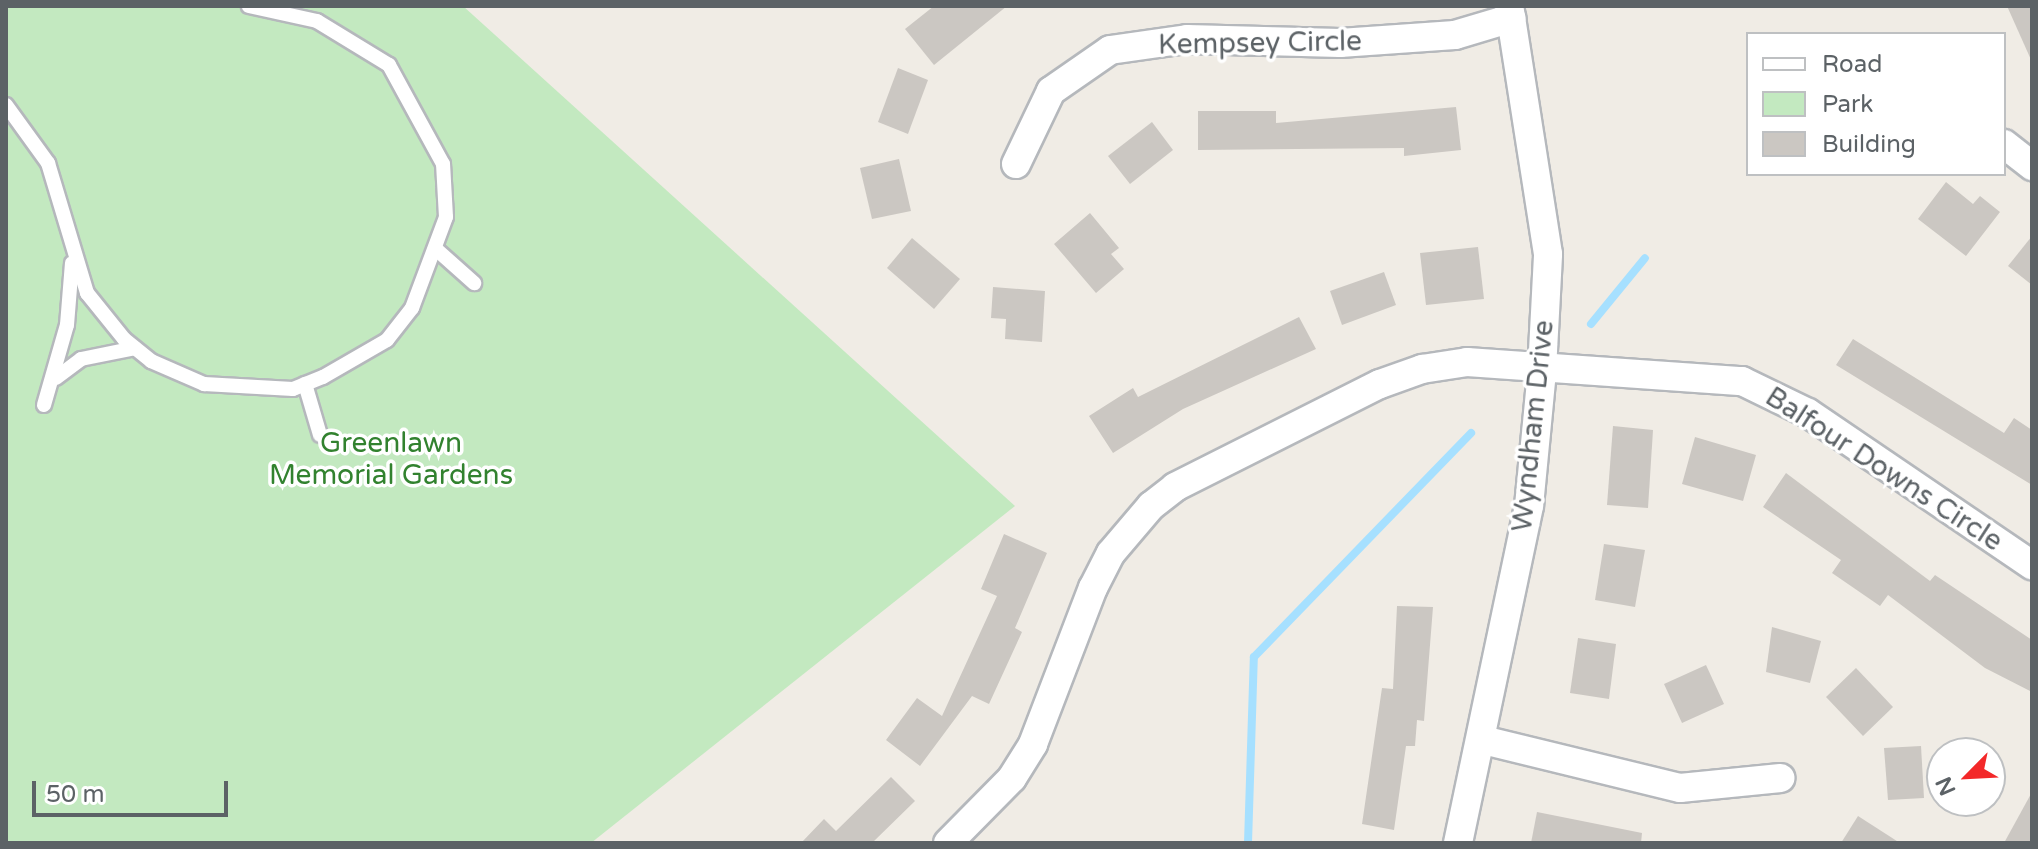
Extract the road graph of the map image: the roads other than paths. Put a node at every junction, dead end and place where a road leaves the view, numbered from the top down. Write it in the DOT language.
graph roads {
  1 [pos="249,6"];
  2 [pos="1511,12"];
  3 [pos="6,105"];
  4 [pos="2006,146"];
  5 [pos="1016,164"];
  6 [pos="2032,166"];
  7 [pos="437,250"];
  8 [pos="72,259"];
  9 [pos="474,283"];
  10 [pos="135,348"];
  11 [pos="1542,370"];
  12 [pos="56,378"];
  13 [pos="305,384"];
  14 [pos="44,405"];
  15 [pos="320,435"];
  16 [pos="2032,565"];
  17 [pos="1483,740"];
  18 [pos="1781,778"];
  19 [pos="953,841"];
  20 [pos="1458,843"];
  1 -- 7 [label="lane"];
  2 -- 5 [label="street, Kempsey Circle"];
  2 -- 11 [label="street, Wyndham Drive"];
  3 -- 8 [label="lane"];
  4 -- 6 [label="street"];
  7 -- 9 [label="lane"];
  7 -- 13 [label="lane"];
  8 -- 10 [label="lane"];
  8 -- 12 [label="lane"];
  10 -- 12 [label="lane"];
  10 -- 13 [label="lane"];
  11 -- 16 [label="street, Balfour Downs Circle"];
  11 -- 17 [label="street, Wyndham Drive"];
  11 -- 19 [label="street, Balfour Downs Circle"];
  12 -- 14 [label="lane"];
  13 -- 15 [label="lane"];
  17 -- 18 [label="street"];
  17 -- 20 [label="street, Wyndham Drive"];
}
